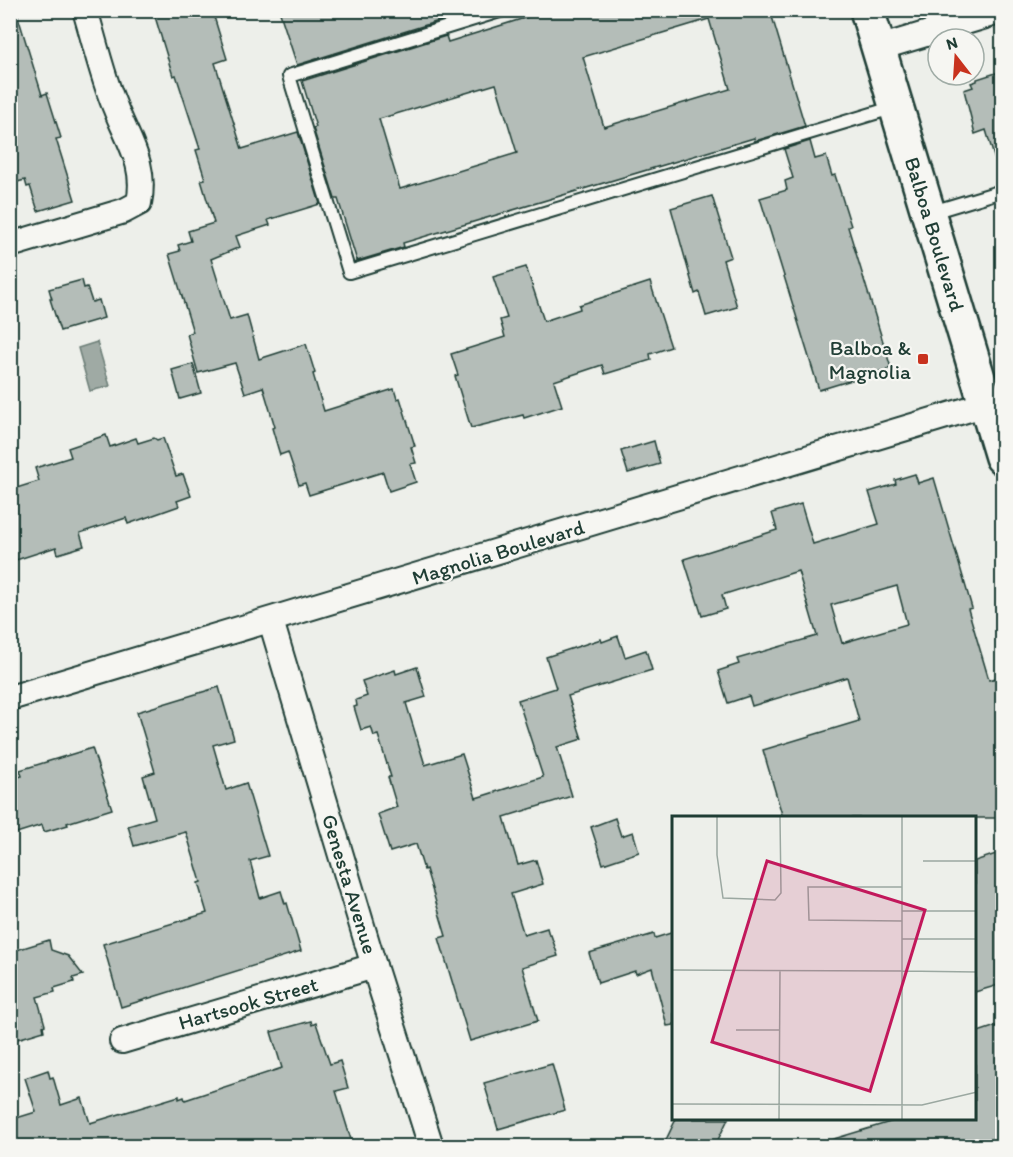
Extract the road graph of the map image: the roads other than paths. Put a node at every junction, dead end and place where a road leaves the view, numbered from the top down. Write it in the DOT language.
graph roads {
  1 [pos="85,10"];
  2 [pos="503,10"];
  3 [pos="867,10"];
  4 [pos="1002,11"];
  5 [pos="879,48"];
  6 [pos="896,107"];
  7 [pos="1002,191"];
  8 [pos="928,213"];
  9 [pos="10,245"];
  10 [pos="986,404"];
  11 [pos="1002,458"];
  12 [pos="271,621"];
  13 [pos="10,698"];
  14 [pos="374,966"];
  15 [pos="122,1041"];
  16 [pos="431,1146"];
  1 -- 9 [label="street"];
  2 -- 6 [label="lane"];
  3 -- 5 [label="main road, Balboa Boulevard"];
  4 -- 5 [label="street"];
  5 -- 6 [label="main road, Balboa Boulevard"];
  6 -- 8 [label="main road, Balboa Boulevard"];
  7 -- 8 [label="lane"];
  8 -- 10 [label="main road, Balboa Boulevard"];
  10 -- 11 [label="main road, Balboa Boulevard"];
  10 -- 12 [label="street, Magnolia Boulevard"];
  12 -- 13 [label="street, Magnolia Boulevard"];
  12 -- 14 [label="street, Genesta Avenue"];
  14 -- 15 [label="street, Hartsook Street"];
  14 -- 16 [label="street, Genesta Avenue"];
}
